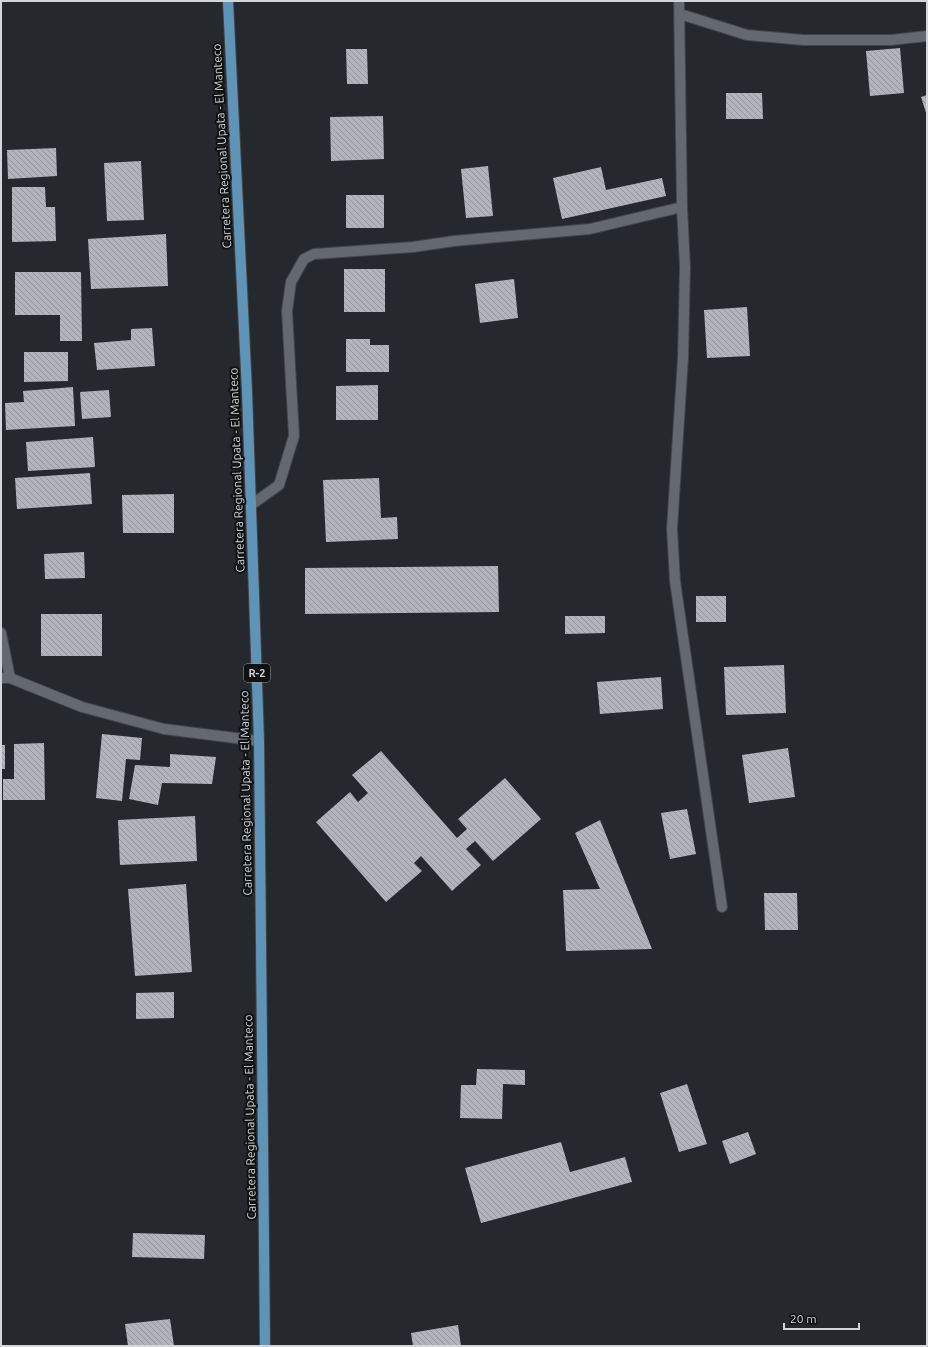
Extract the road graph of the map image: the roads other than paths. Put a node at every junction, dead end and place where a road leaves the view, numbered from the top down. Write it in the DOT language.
graph roads {
  1 [pos="228,1"];
  2 [pos="679,1"];
  3 [pos="680,14"];
  4 [pos="927,36"];
  5 [pos="682,207"];
  6 [pos="251,505"];
  7 [pos="1,633"];
  8 [pos="5,678"];
  9 [pos="259,741"];
  10 [pos="722,907"];
  11 [pos="265,1346"];
  1 -- 6 [label="main road, Carretera Regional Upata - El Manteco / R-2"];
  2 -- 3 [label="street"];
  3 -- 4 [label="street"];
  3 -- 5 [label="street"];
  5 -- 6 [label="street"];
  5 -- 10 [label="street"];
  6 -- 9 [label="main road, Carretera Regional Upata - El Manteco / R-2"];
  7 -- 8 [label="street"];
  8 -- 9 [label="street"];
  9 -- 11 [label="main road, Carretera Regional Upata - El Manteco / R-2"];
}
